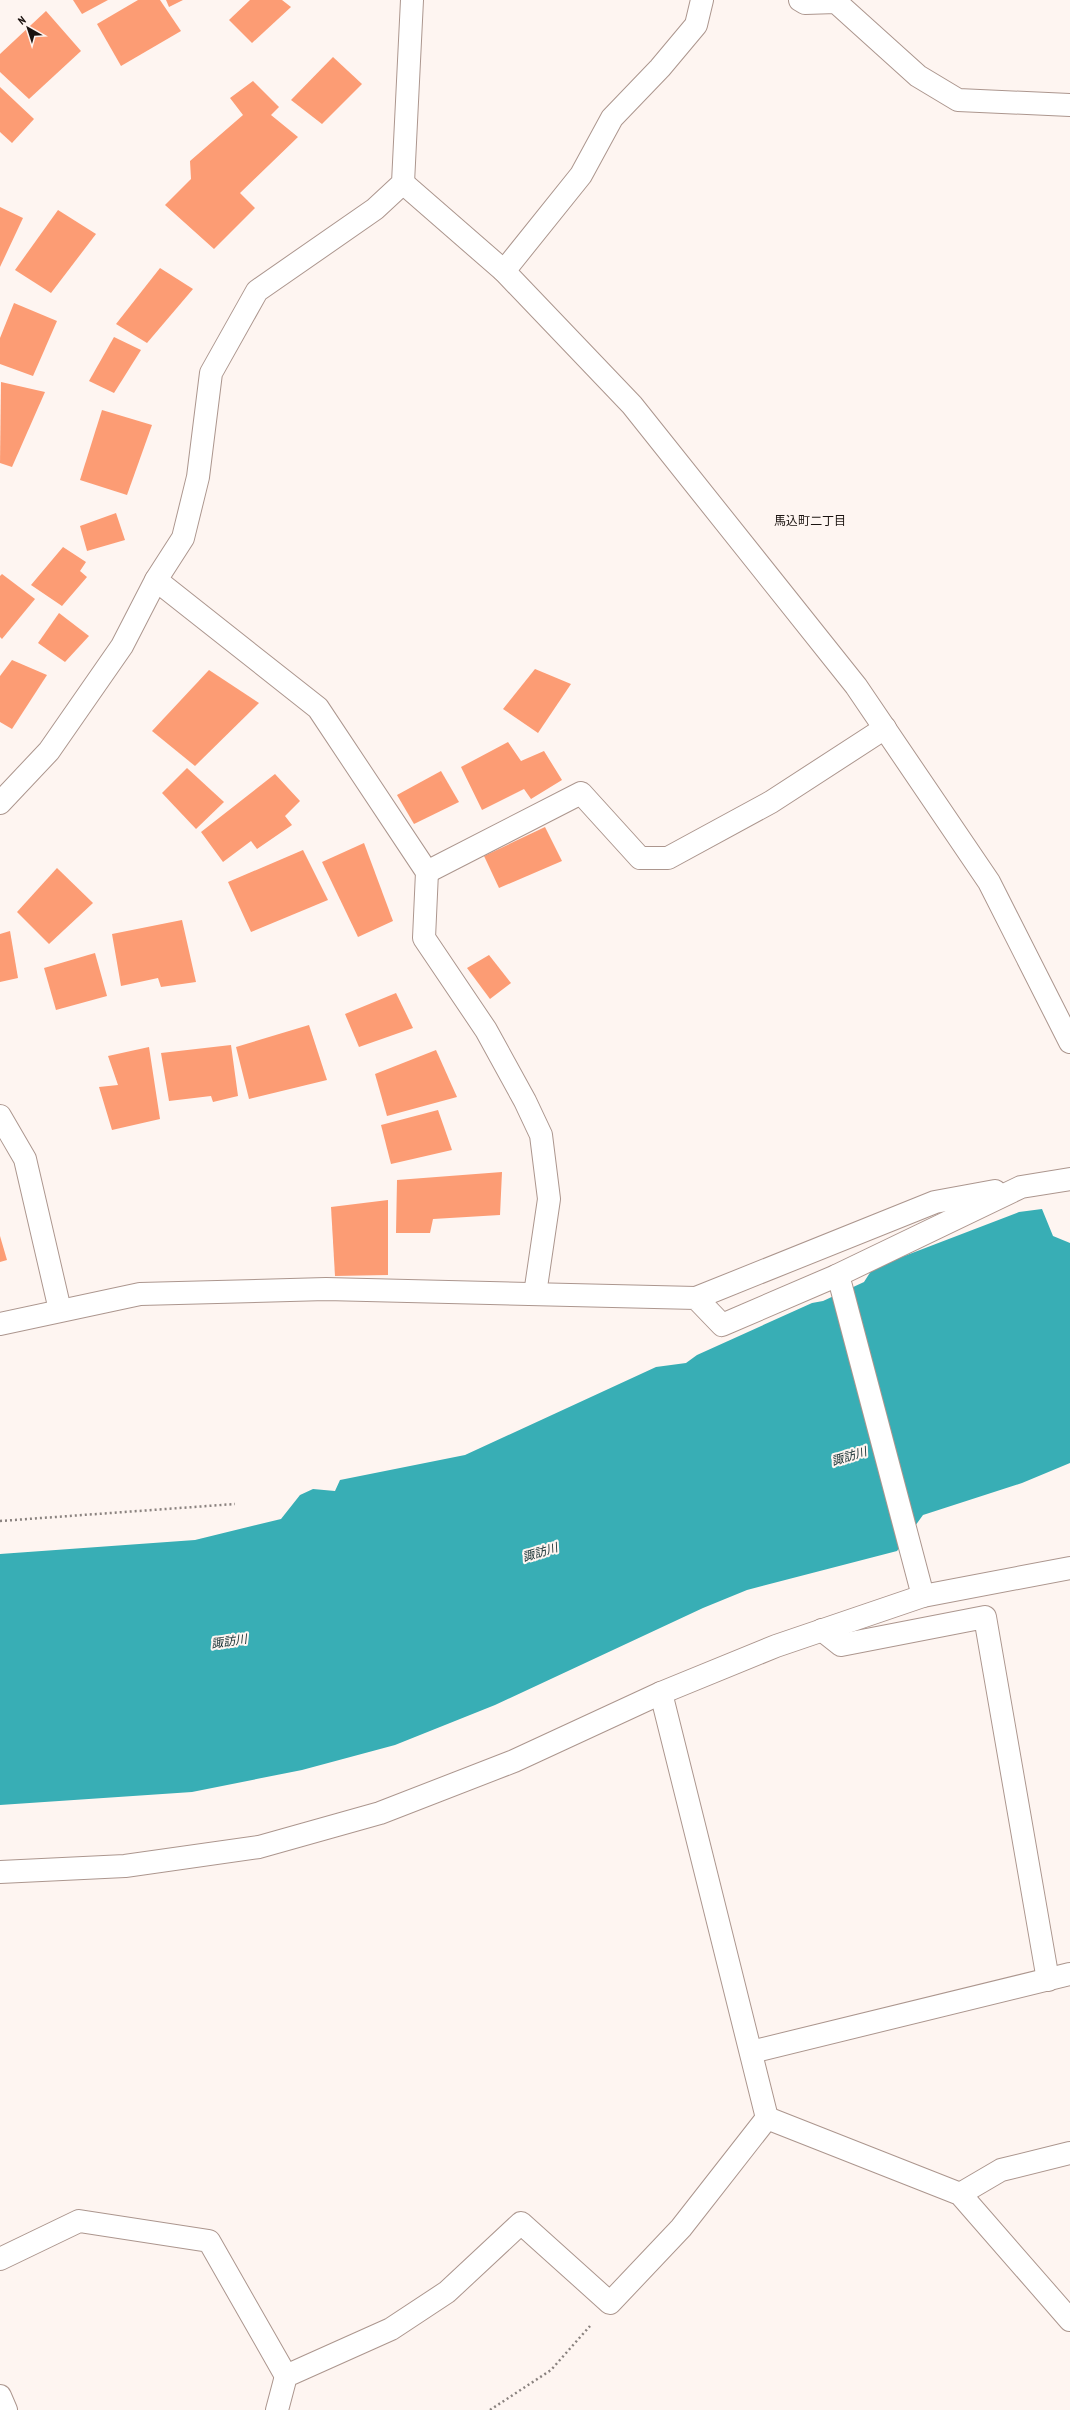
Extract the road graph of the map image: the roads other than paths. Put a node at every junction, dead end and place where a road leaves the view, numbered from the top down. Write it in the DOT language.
graph roads {
  1 [pos="412,0"];
  2 [pos="702,0"];
  3 [pos="800,0"];
  4 [pos="836,1"];
  5 [pos="1070,105"];
  6 [pos="403,183"];
  7 [pos="504,272"];
  8 [pos="156,580"];
  9 [pos="884,728"];
  10 [pos="0,803"];
  11 [pos="428,872"];
  12 [pos="1070,1042"];
  13 [pos="0,1116"];
  14 [pos="1070,1179"];
  15 [pos="1021,1187"];
  16 [pos="838,1281"];
  17 [pos="535,1294"];
  18 [pos="696,1298"];
  19 [pos="60,1310"];
  20 [pos="0,1324"];
  21 [pos="1070,1568"];
  22 [pos="922,1588"];
  23 [pos="822,1630"];
  24 [pos="661,1693"];
  25 [pos="0,1872"];
  26 [pos="1070,1974"];
  27 [pos="1048,1980"];
  28 [pos="751,2052"];
  29 [pos="767,2118"];
  30 [pos="1070,2153"];
  31 [pos="960,2194"];
  32 [pos="0,2259"];
  33 [pos="1070,2320"];
  34 [pos="286,2376"];
  35 [pos="0,2396"];
  36 [pos="6,2410"];
  37 [pos="277,2410"];
  1 -- 6 [label="street"];
  2 -- 7 [label="street"];
  3 -- 4 [label="street"];
  4 -- 5 [label="street"];
  6 -- 7 [label="street"];
  6 -- 8 [label="street"];
  7 -- 9 [label="street"];
  8 -- 10 [label="street"];
  8 -- 11 [label="street"];
  9 -- 11 [label="street"];
  9 -- 12 [label="street"];
  11 -- 17 [label="street"];
  13 -- 19 [label="street"];
  14 -- 15 [label="street"];
  15 -- 16 [label="street"];
  15 -- 18 [label="street"];
  16 -- 18 [label="street"];
  16 -- 22 [label="street"];
  17 -- 18 [label="street"];
  17 -- 19 [label="street"];
  19 -- 20 [label="street"];
  21 -- 22 [label="street"];
  22 -- 23 [label="street"];
  23 -- 24 [label="street"];
  23 -- 27 [label="street"];
  24 -- 25 [label="street"];
  24 -- 28 [label="street"];
  26 -- 27 [label="street"];
  27 -- 28 [label="street"];
  28 -- 29 [label="street"];
  29 -- 31 [label="street"];
  29 -- 34 [label="street"];
  30 -- 31 [label="street"];
  31 -- 33 [label="street"];
  32 -- 34 [label="street"];
  34 -- 37 [label="street"];
  35 -- 36 [label="street"];
}
